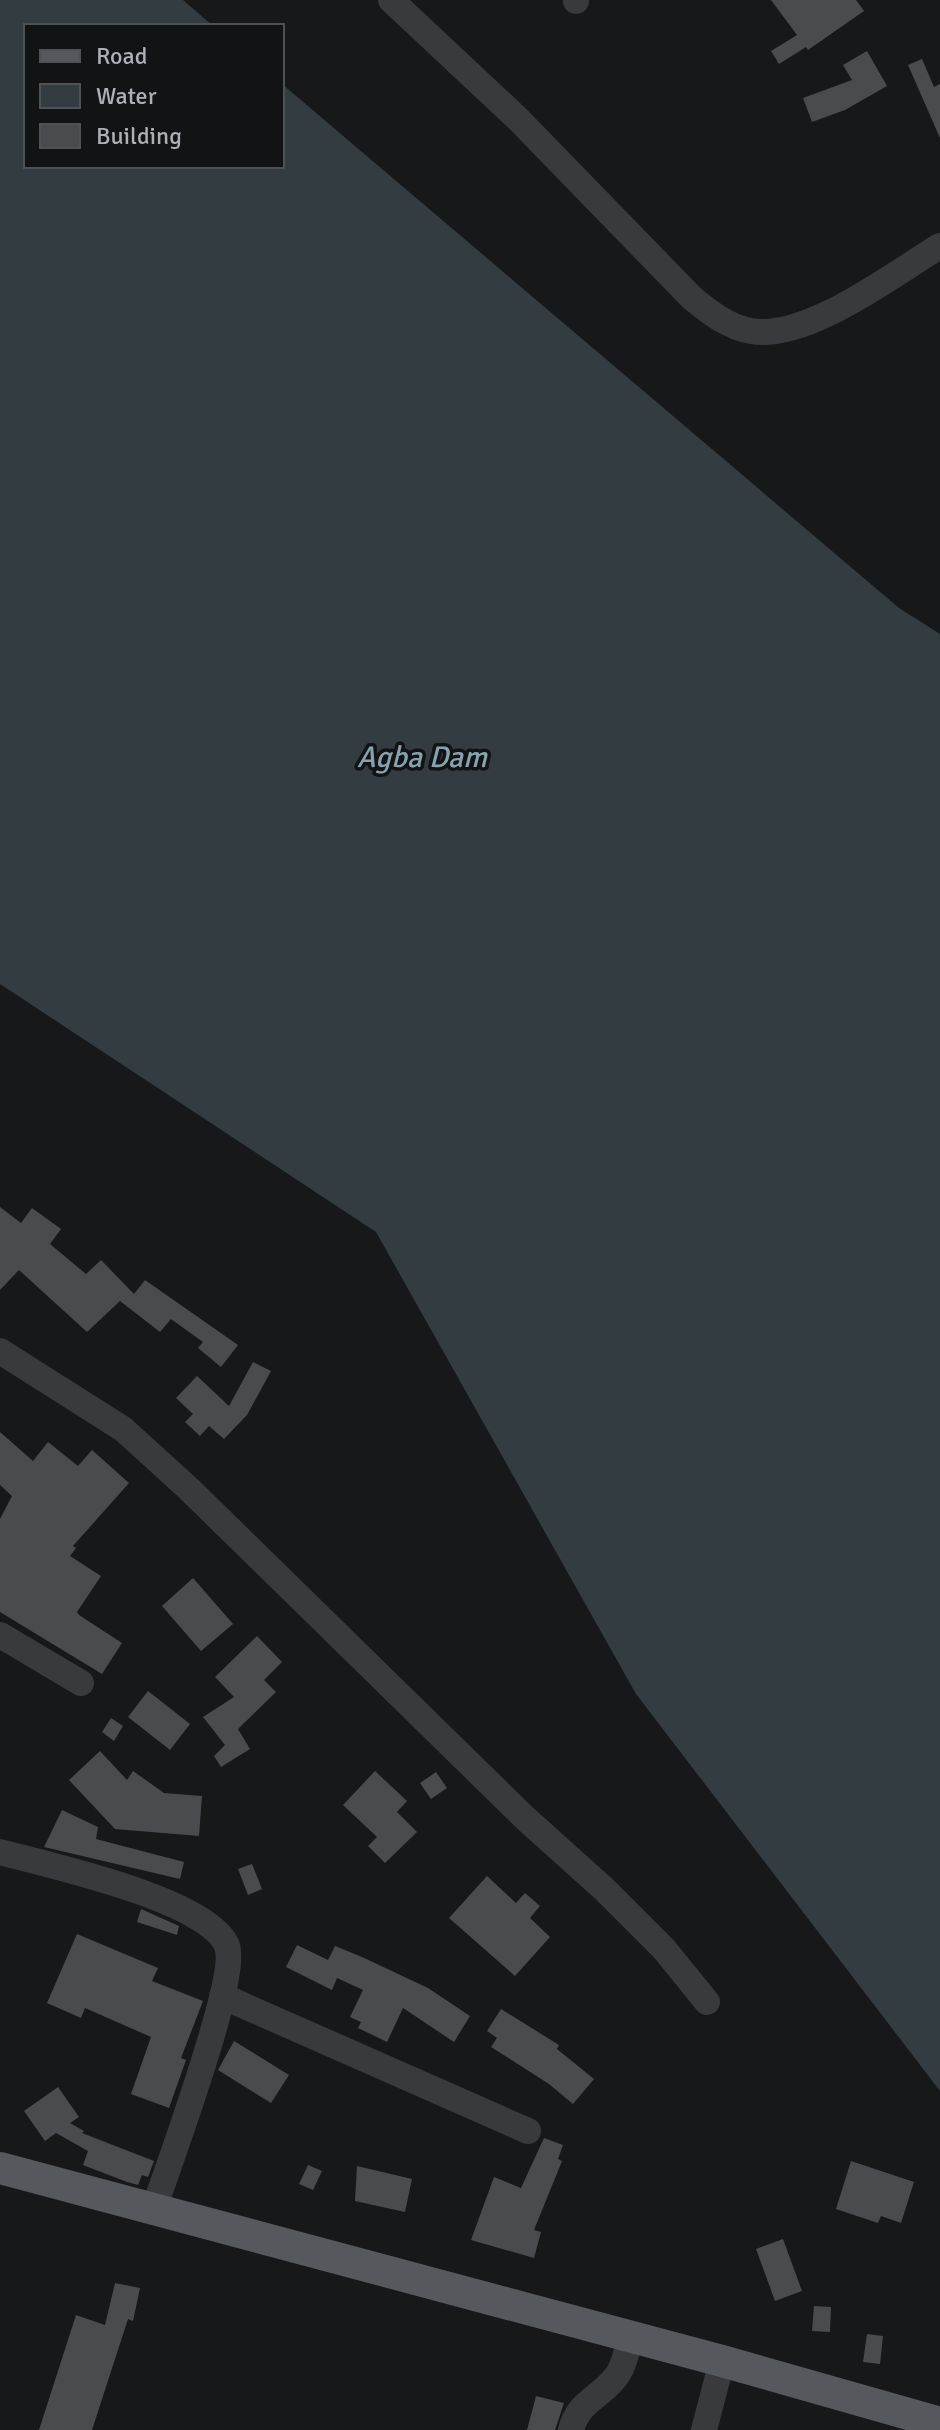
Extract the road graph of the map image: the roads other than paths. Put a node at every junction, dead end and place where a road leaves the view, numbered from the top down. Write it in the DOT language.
graph roads {
  1 [pos="391,0"];
  2 [pos="940,246"];
  3 [pos="0,1351"];
  4 [pos="0,1635"];
  5 [pos="81,1683"];
  6 [pos="0,1852"];
  7 [pos="222,1996"];
  8 [pos="707,2002"];
  9 [pos="528,2131"];
  10 [pos="0,2168"];
  11 [pos="154,2209"];
  12 [pos="631,2337"];
  13 [pos="722,2361"];
  14 [pos="940,2423"];
  15 [pos="571,2430"];
  16 [pos="704,2430"];
  1 -- 2 [label="street"];
  3 -- 8 [label="street"];
  4 -- 5 [label="street"];
  6 -- 7 [label="street"];
  7 -- 9 [label="street"];
  7 -- 11 [label="street"];
  10 -- 11 [label="main road"];
  11 -- 12 [label="main road"];
  12 -- 13 [label="main road"];
  12 -- 15 [label="street"];
  13 -- 14 [label="main road"];
  13 -- 16 [label="street"];
}
